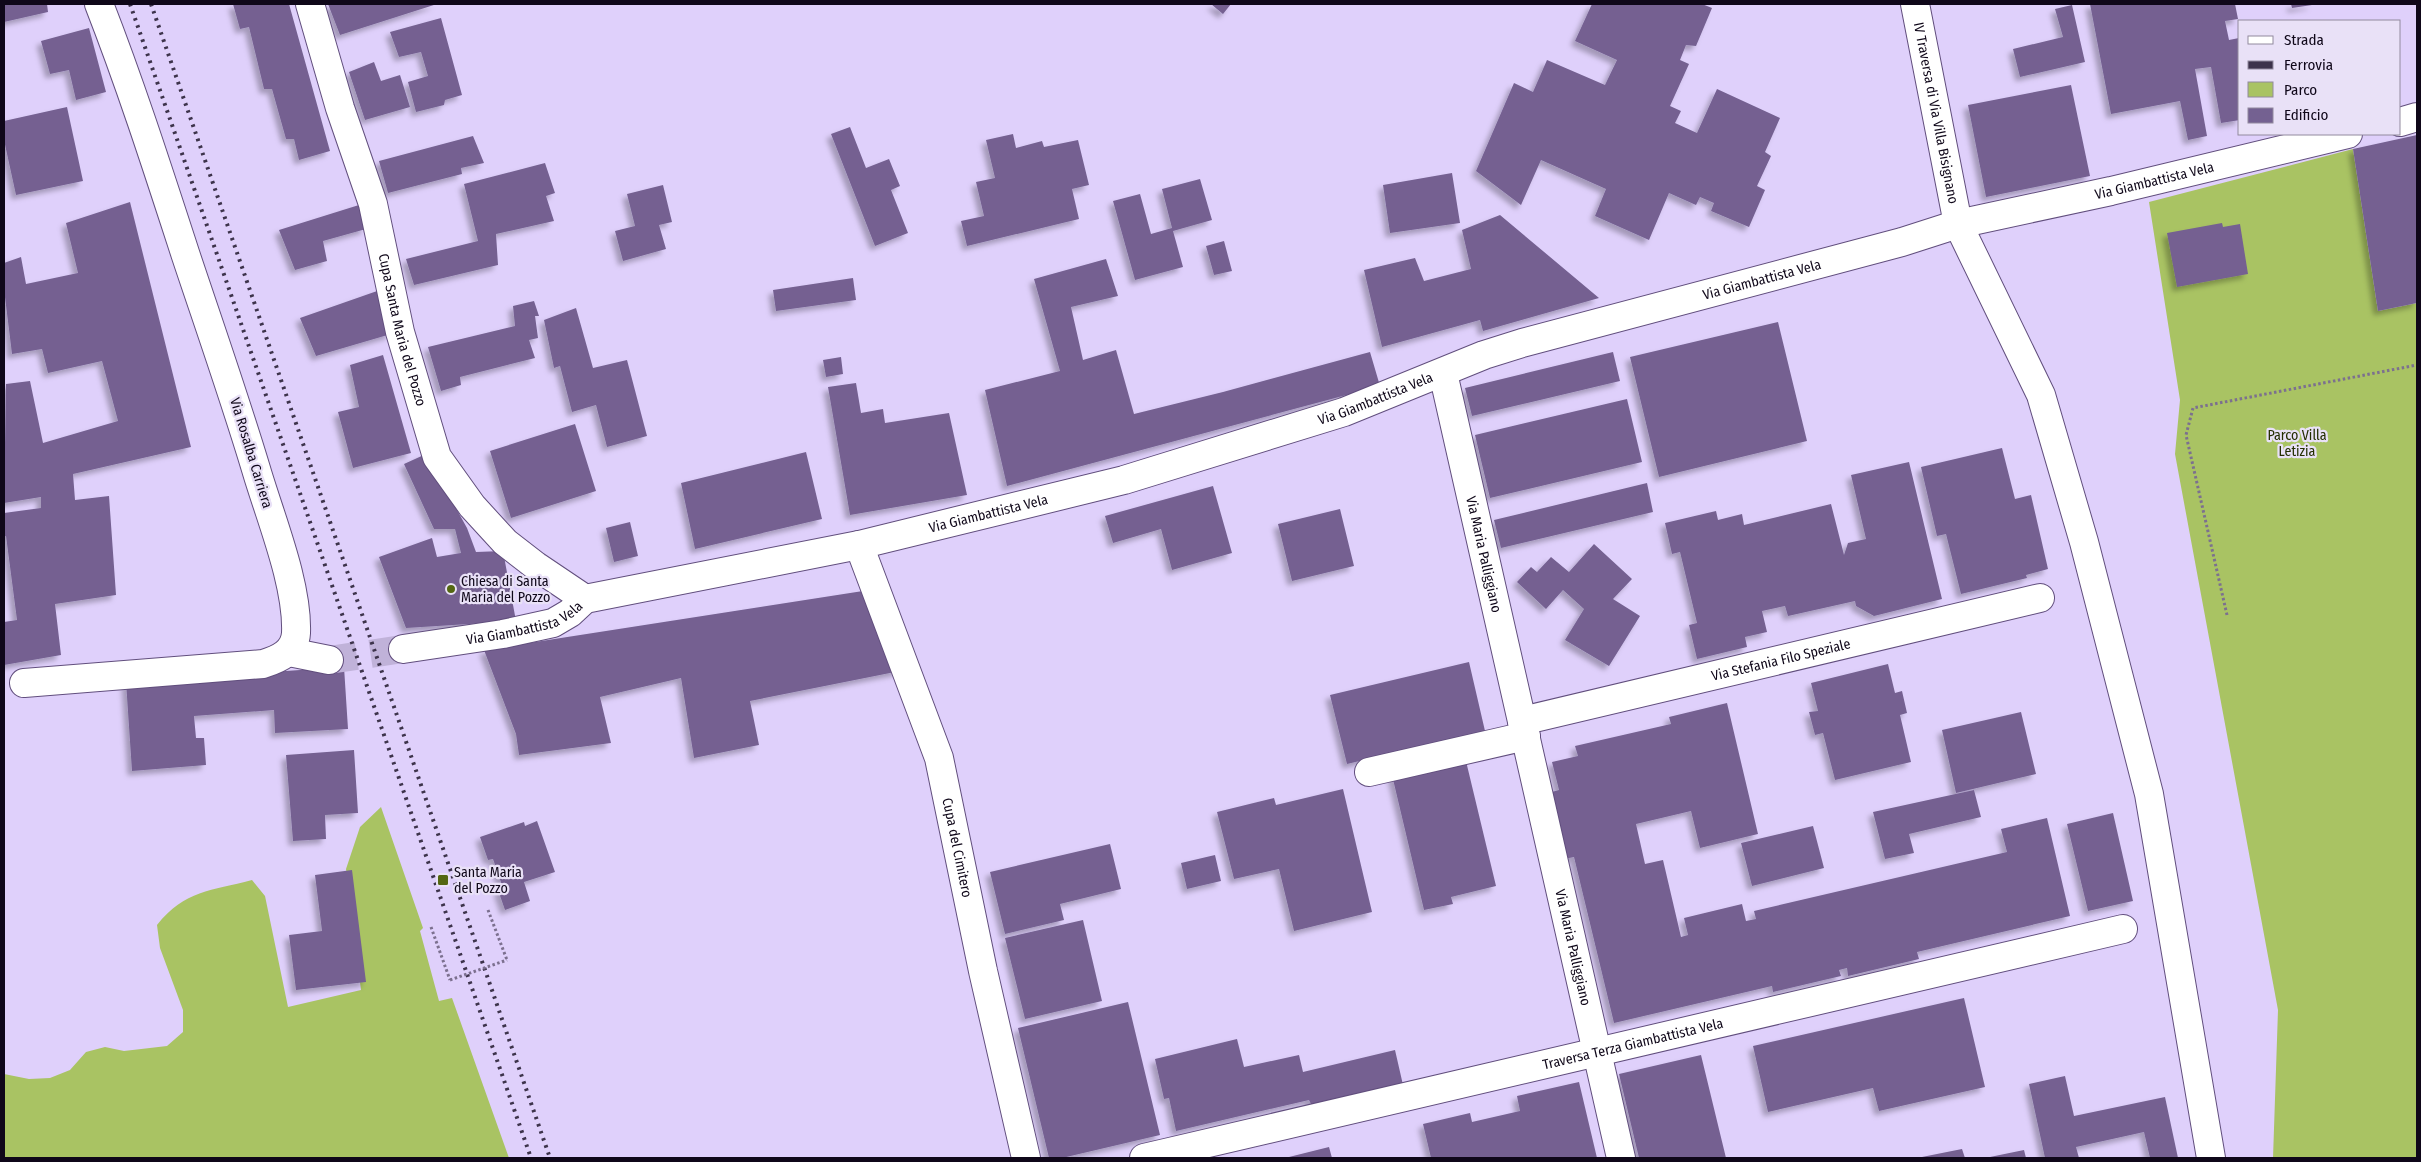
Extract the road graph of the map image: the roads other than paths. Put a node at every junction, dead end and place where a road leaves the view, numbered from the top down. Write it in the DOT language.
graph roads {
  1 [pos="99,4"];
  2 [pos="310,4"];
  3 [pos="1915,4"];
  4 [pos="2417,117"];
  5 [pos="2401,122"];
  6 [pos="2344,135"];
  7 [pos="1958,224"];
  8 [pos="1443,373"];
  9 [pos="859,545"];
  10 [pos="2040,598"];
  11 [pos="585,599"];
  12 [pos="403,649"];
  13 [pos="289,652"];
  14 [pos="329,660"];
  15 [pos="24,684"];
  16 [pos="1524,729"];
  17 [pos="1369,772"];
  18 [pos="2123,929"];
  19 [pos="1596,1053"];
  20 [pos="1026,1158"];
  21 [pos="1144,1158"];
  22 [pos="1621,1158"];
  23 [pos="2212,1158"];
  1 -- 13 [label="street, Via Rosalba Carriera"];
  2 -- 11 [label="street, Cupa Santa Maria del Pozzo"];
  3 -- 7 [label="street, IV Traversa di Via Villa Bisignano"];
  4 -- 5 [label="street"];
  6 -- 7 [label="street, Via Giambattista Vela"];
  7 -- 8 [label="street, Via Giambattista Vela"];
  7 -- 23 [label="street, IV Traversa di Via Villa Bisignano"];
  8 -- 9 [label="street, Via Giambattista Vela"];
  8 -- 16 [label="street, Via Maria Palliggiano"];
  9 -- 11 [label="street, Via Giambattista Vela"];
  9 -- 20 [label="street, Cupa del Cimitero"];
  10 -- 16 [label="street, Via Stefania Filo Speziale"];
  11 -- 12 [label="street, Via Giambattista Vela"];
  13 -- 14 [label="street"];
  13 -- 15 [label="street"];
  16 -- 17 [label="street"];
  16 -- 19 [label="street, Via Maria Palliggiano"];
  18 -- 19 [label="street, Traversa Terza Giambattista Vela"];
  19 -- 21 [label="street, Traversa Terza Giambattista Vela"];
  19 -- 22 [label="street, Via Maria Palliggiano"];
}
